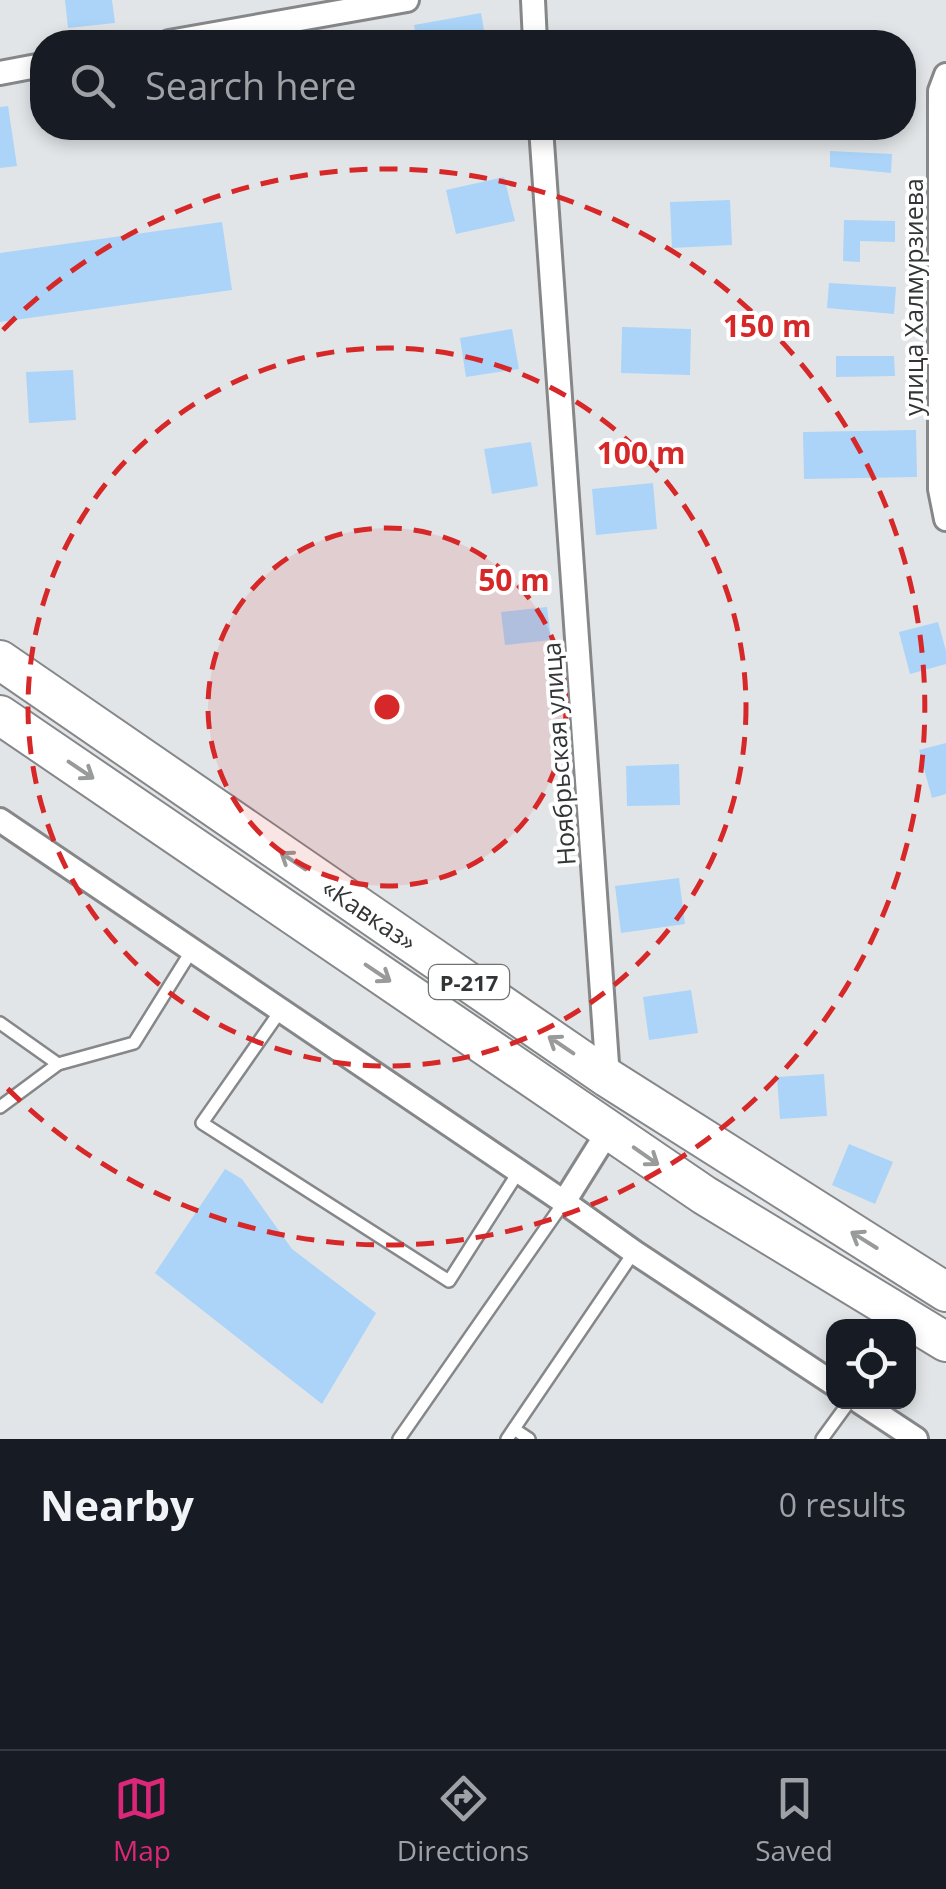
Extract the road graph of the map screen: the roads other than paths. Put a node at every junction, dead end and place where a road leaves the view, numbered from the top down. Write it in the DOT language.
graph roads {
  1 [pos="407,0"];
  2 [pos="533,0"];
  3 [pos="237,30"];
  4 [pos="534,30"];
  5 [pos="30,67"];
  6 [pos="0,72"];
  7 [pos="946,75"];
  8 [pos="542,140"];
  9 [pos="943,489"];
  10 [pos="946,519"];
  11 [pos="0,660"];
  12 [pos="0,715"];
  13 [pos="0,820"];
  14 [pos="192,950"];
  15 [pos="280,1010"];
  16 [pos="0,1024"];
  17 [pos="58,1064"];
  18 [pos="608,1078"];
  19 [pos="0,1107"];
  20 [pos="609,1130"];
  21 [pos="520,1171"];
  22 [pos="564,1202"];
  23 [pos="634,1252"];
  24 [pos="946,1292"];
  25 [pos="946,1342"];
  26 [pos="826,1379"];
  27 [pos="844,1409"];
  28 [pos="871,1409"];
  29 [pos="511,1434"];
  30 [pos="398,1439"];
  31 [pos="529,1439"];
  32 [pos="822,1439"];
  33 [pos="916,1439"];
  1 -- 3 [label="street"];
  2 -- 4 [label="street"];
  5 -- 6 [label="street"];
  7 -- 9 [label="street, улица Халмурзиева"];
  8 -- 18 [label="street, Ноябрьская улица"];
  9 -- 10 [label="street, улица Халмурзиева"];
  18 -- 11 [label="highway, «Кавказ» / Р-217, one-way"];
  12 -- 20 [label="highway, «Кавказ» / Р-217, one-way"];
  13 -- 14 [label="street"];
  14 -- 15 [label="street"];
  14 -- 17 [label="lane"];
  15 -- 21 [label="street"];
  15 -- 21 [label="lane"];
  16 -- 17 [label="lane"];
  17 -- 19 [label="lane"];
  24 -- 18 [label="highway, «Кавказ» / Р-217, one-way"];
  20 -- 22 [label="street"];
  20 -- 25 [label="highway, «Кавказ» / Р-217, one-way"];
  21 -- 22 [label="street"];
  22 -- 23 [label="street"];
  22 -- 30 [label="lane"];
  23 -- 26 [label="street"];
  23 -- 29 [label="lane"];
  27 -- 32 [label="lane"];
  28 -- 33 [label="street"];
  29 -- 31 [label="lane"];
}
